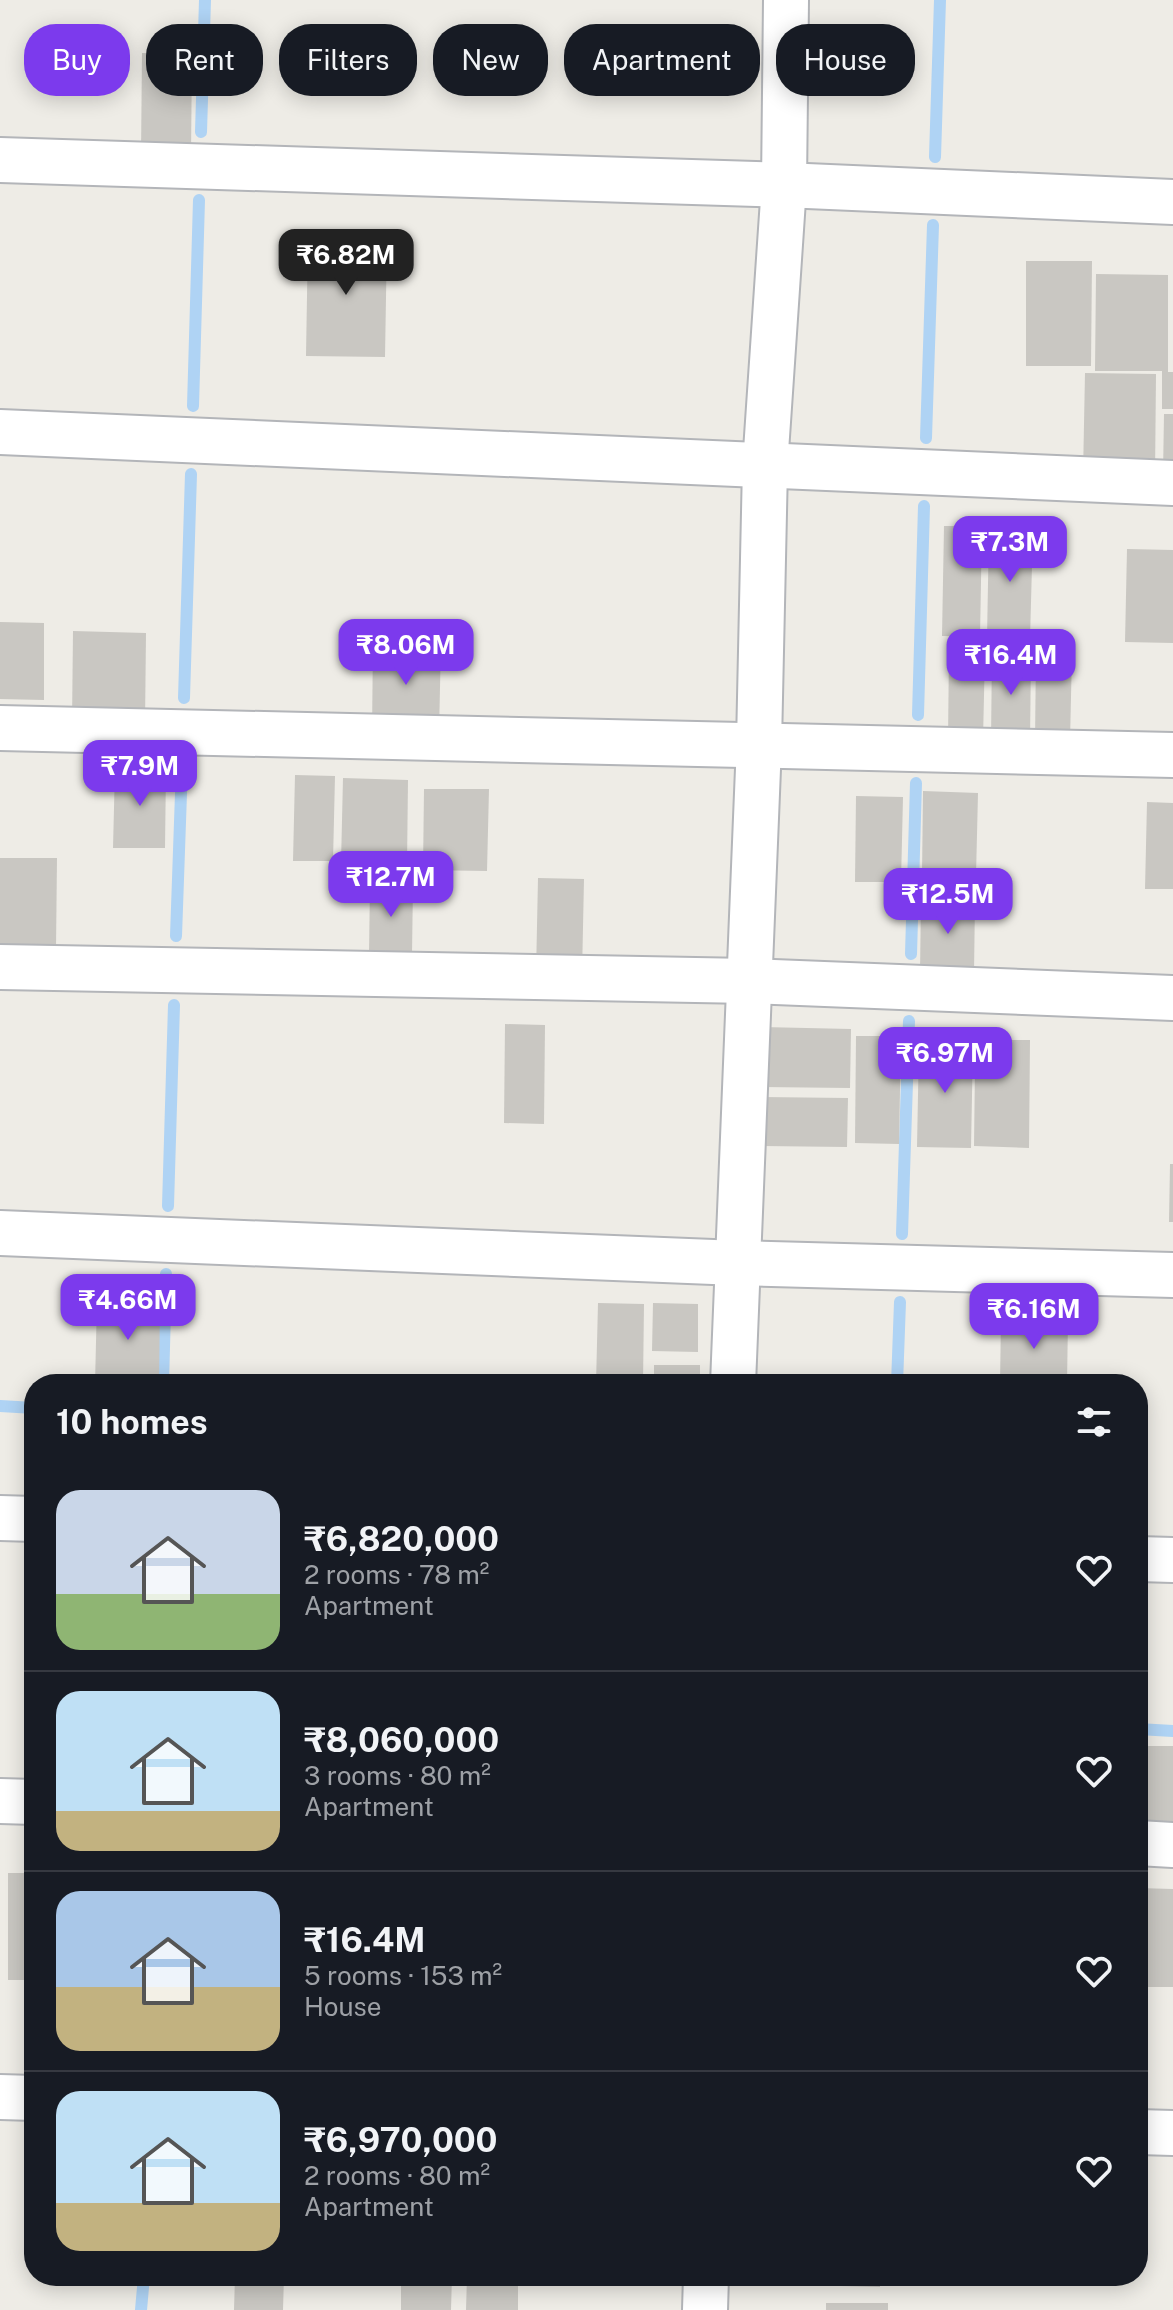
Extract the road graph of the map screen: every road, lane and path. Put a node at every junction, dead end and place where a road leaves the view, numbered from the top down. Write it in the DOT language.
graph roads {
  1 [pos="786,0"];
  2 [pos="0,160"];
  3 [pos="784,185"];
  4 [pos="1173,202"];
  5 [pos="0,432"];
  6 [pos="765,466"];
  7 [pos="1173,483"];
  8 [pos="0,728"];
  9 [pos="759,744"];
  10 [pos="1173,755"];
  11 [pos="0,967"];
  12 [pos="749,981"];
  13 [pos="1173,998"];
  14 [pos="0,1233"];
  15 [pos="738,1263"];
  16 [pos="1173,1275"];
  17 [pos="733,1374"];
  18 [pos="0,1518"];
  19 [pos="24,1519"];
  20 [pos="1148,1559"];
  21 [pos="1173,1560"];
  22 [pos="0,1801"];
  23 [pos="24,1802"];
  24 [pos="1148,1844"];
  25 [pos="1173,1845"];
  26 [pos="0,2097"];
  27 [pos="24,2098"];
  28 [pos="1148,2132"];
  29 [pos="1173,2133"];
  30 [pos="706,2286"];
  31 [pos="705,2310"];
  1 -- 3 [label="street"];
  2 -- 3 [label="street"];
  3 -- 4 [label="street"];
  3 -- 6 [label="street"];
  5 -- 6 [label="street"];
  6 -- 7 [label="street"];
  6 -- 9 [label="street"];
  8 -- 9 [label="street"];
  9 -- 10 [label="street"];
  9 -- 12 [label="street"];
  11 -- 12 [label="street"];
  12 -- 13 [label="street"];
  12 -- 15 [label="street"];
  14 -- 15 [label="street"];
  15 -- 16 [label="street"];
  15 -- 17 [label="street"];
  18 -- 19 [label="street"];
  20 -- 21 [label="street"];
  22 -- 23 [label="street"];
  24 -- 25 [label="street"];
  26 -- 27 [label="street"];
  28 -- 29 [label="street"];
  30 -- 31 [label="street"];
}
